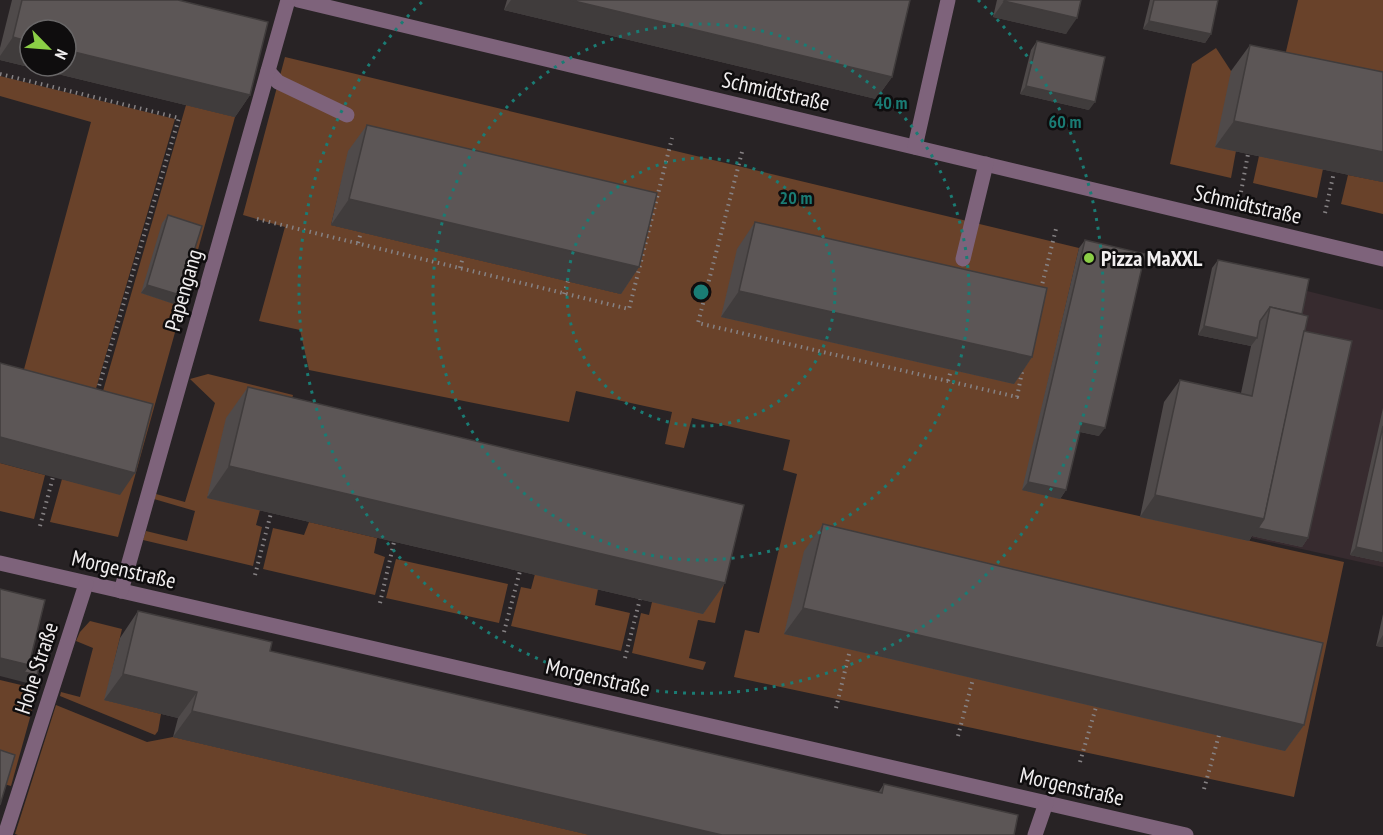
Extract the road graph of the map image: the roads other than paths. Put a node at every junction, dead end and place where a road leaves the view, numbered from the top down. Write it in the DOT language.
graph roads {
  1 [pos="288,0"];
  2 [pos="298,0"];
  3 [pos="948,0"];
  4 [pos="268,71"];
  5 [pos="347,115"];
  6 [pos="915,147"];
  7 [pos="986,164"];
  8 [pos="963,259"];
  9 [pos="1383,259"];
  10 [pos="0,563"];
  11 [pos="86,584"];
  12 [pos="122,591"];
  13 [pos="1046,803"];
  14 [pos="5,835"];
  15 [pos="1035,835"];
  16 [pos="1186,835"];
  1 -- 4 [label="street, Papengang"];
  2 -- 6 [label="street, Schmidtstraße"];
  3 -- 6 [label="street"];
  4 -- 5 [label="street"];
  4 -- 12 [label="street, Papengang"];
  6 -- 7 [label="street, Schmidtstraße"];
  7 -- 8 [label="street"];
  7 -- 9 [label="street, Schmidtstraße"];
  10 -- 11 [label="street, Morgenstraße"];
  11 -- 12 [label="street, Morgenstraße"];
  11 -- 14 [label="street, Hohe Straße"];
  12 -- 13 [label="street, Morgenstraße"];
  13 -- 15 [label="street"];
  13 -- 16 [label="street, Morgenstraße"];
}
